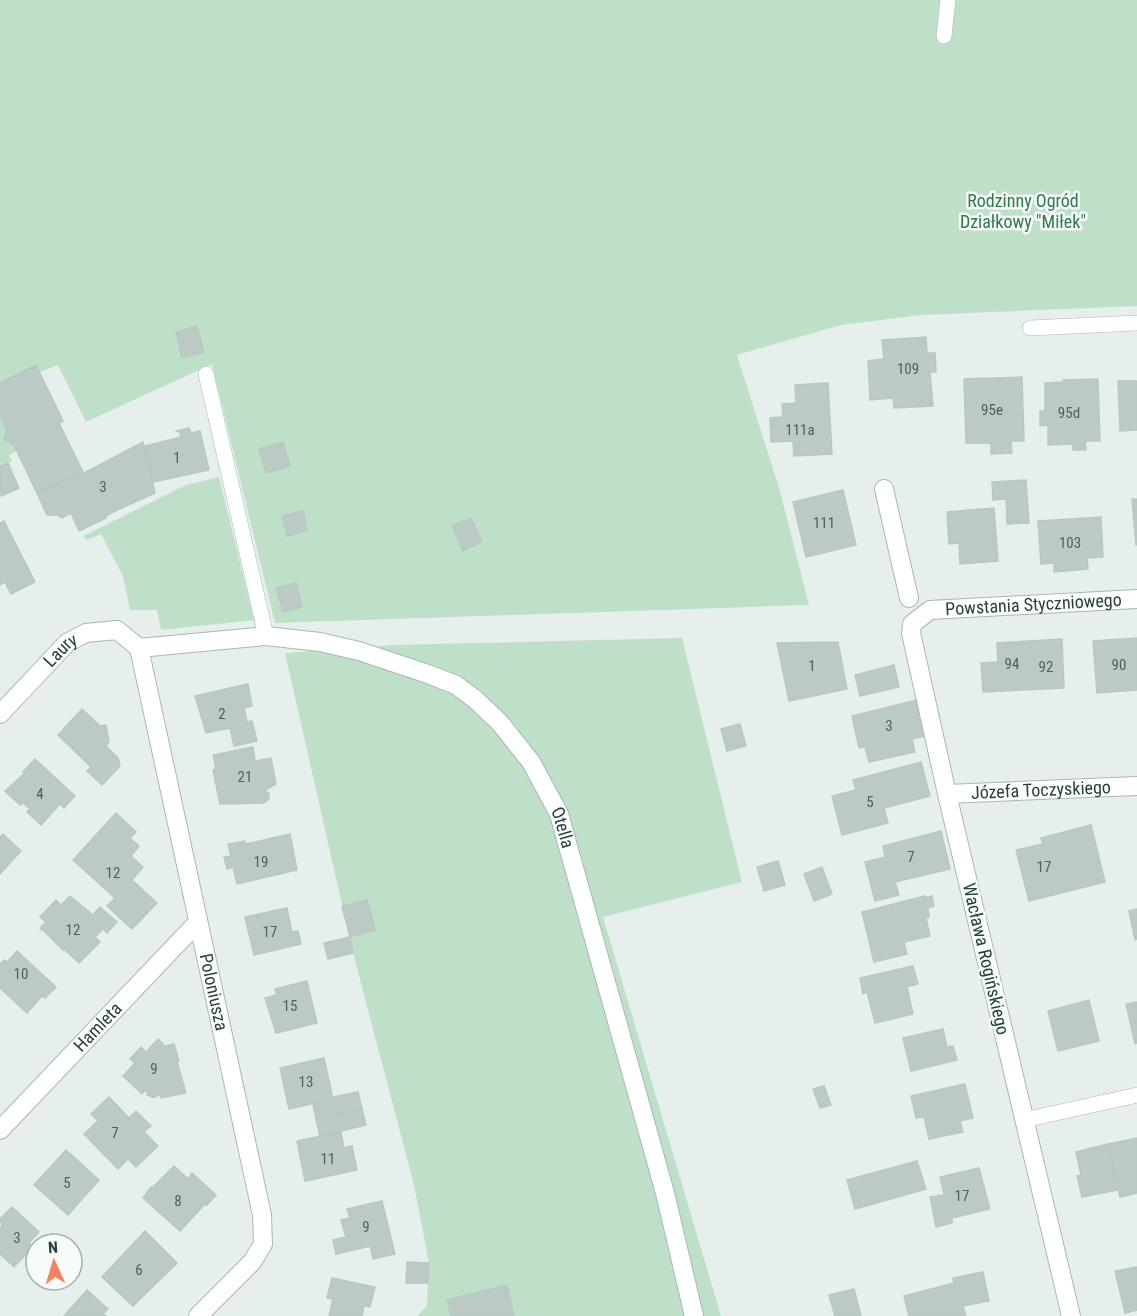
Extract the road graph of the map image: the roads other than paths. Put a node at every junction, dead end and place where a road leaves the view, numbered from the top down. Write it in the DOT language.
graph roads {
  1 [pos="948,0"];
  2 [pos="944,36"];
  3 [pos="1137,323"];
  4 [pos="1030,328"];
  5 [pos="206,374"];
  6 [pos="884,489"];
  7 [pos="909,598"];
  8 [pos="1137,599"];
  9 [pos="930,610"];
  10 [pos="266,636"];
  11 [pos="139,648"];
  12 [pos="0,714"];
  13 [pos="1137,786"];
  14 [pos="947,794"];
  15 [pos="197,923"];
  16 [pos="1137,1095"];
  17 [pos="1024,1120"];
  18 [pos="0,1131"];
  19 [pos="198,1316"];
  20 [pos="694,1316"];
  21 [pos="1071,1316"];
  1 -- 2 [label="lane"];
  3 -- 4 [label="lane"];
  5 -- 10 [label="lane"];
  6 -- 7 [label="street"];
  8 -- 9 [label="street, Powstania Styczniowego"];
  9 -- 14 [label="street, Wacława Rogińskiego"];
  10 -- 11 [label="street, Otella"];
  10 -- 20 [label="street, Otella"];
  11 -- 12 [label="street, Laury"];
  11 -- 15 [label="street, Poloniusza"];
  13 -- 14 [label="street, Józefa Toczyskiego"];
  14 -- 17 [label="street, Wacława Rogińskiego"];
  15 -- 18 [label="street, Hamleta"];
  15 -- 19 [label="street, Poloniusza"];
  16 -- 17 [label="lane"];
  17 -- 21 [label="street, Wacława Rogińskiego"];
}
